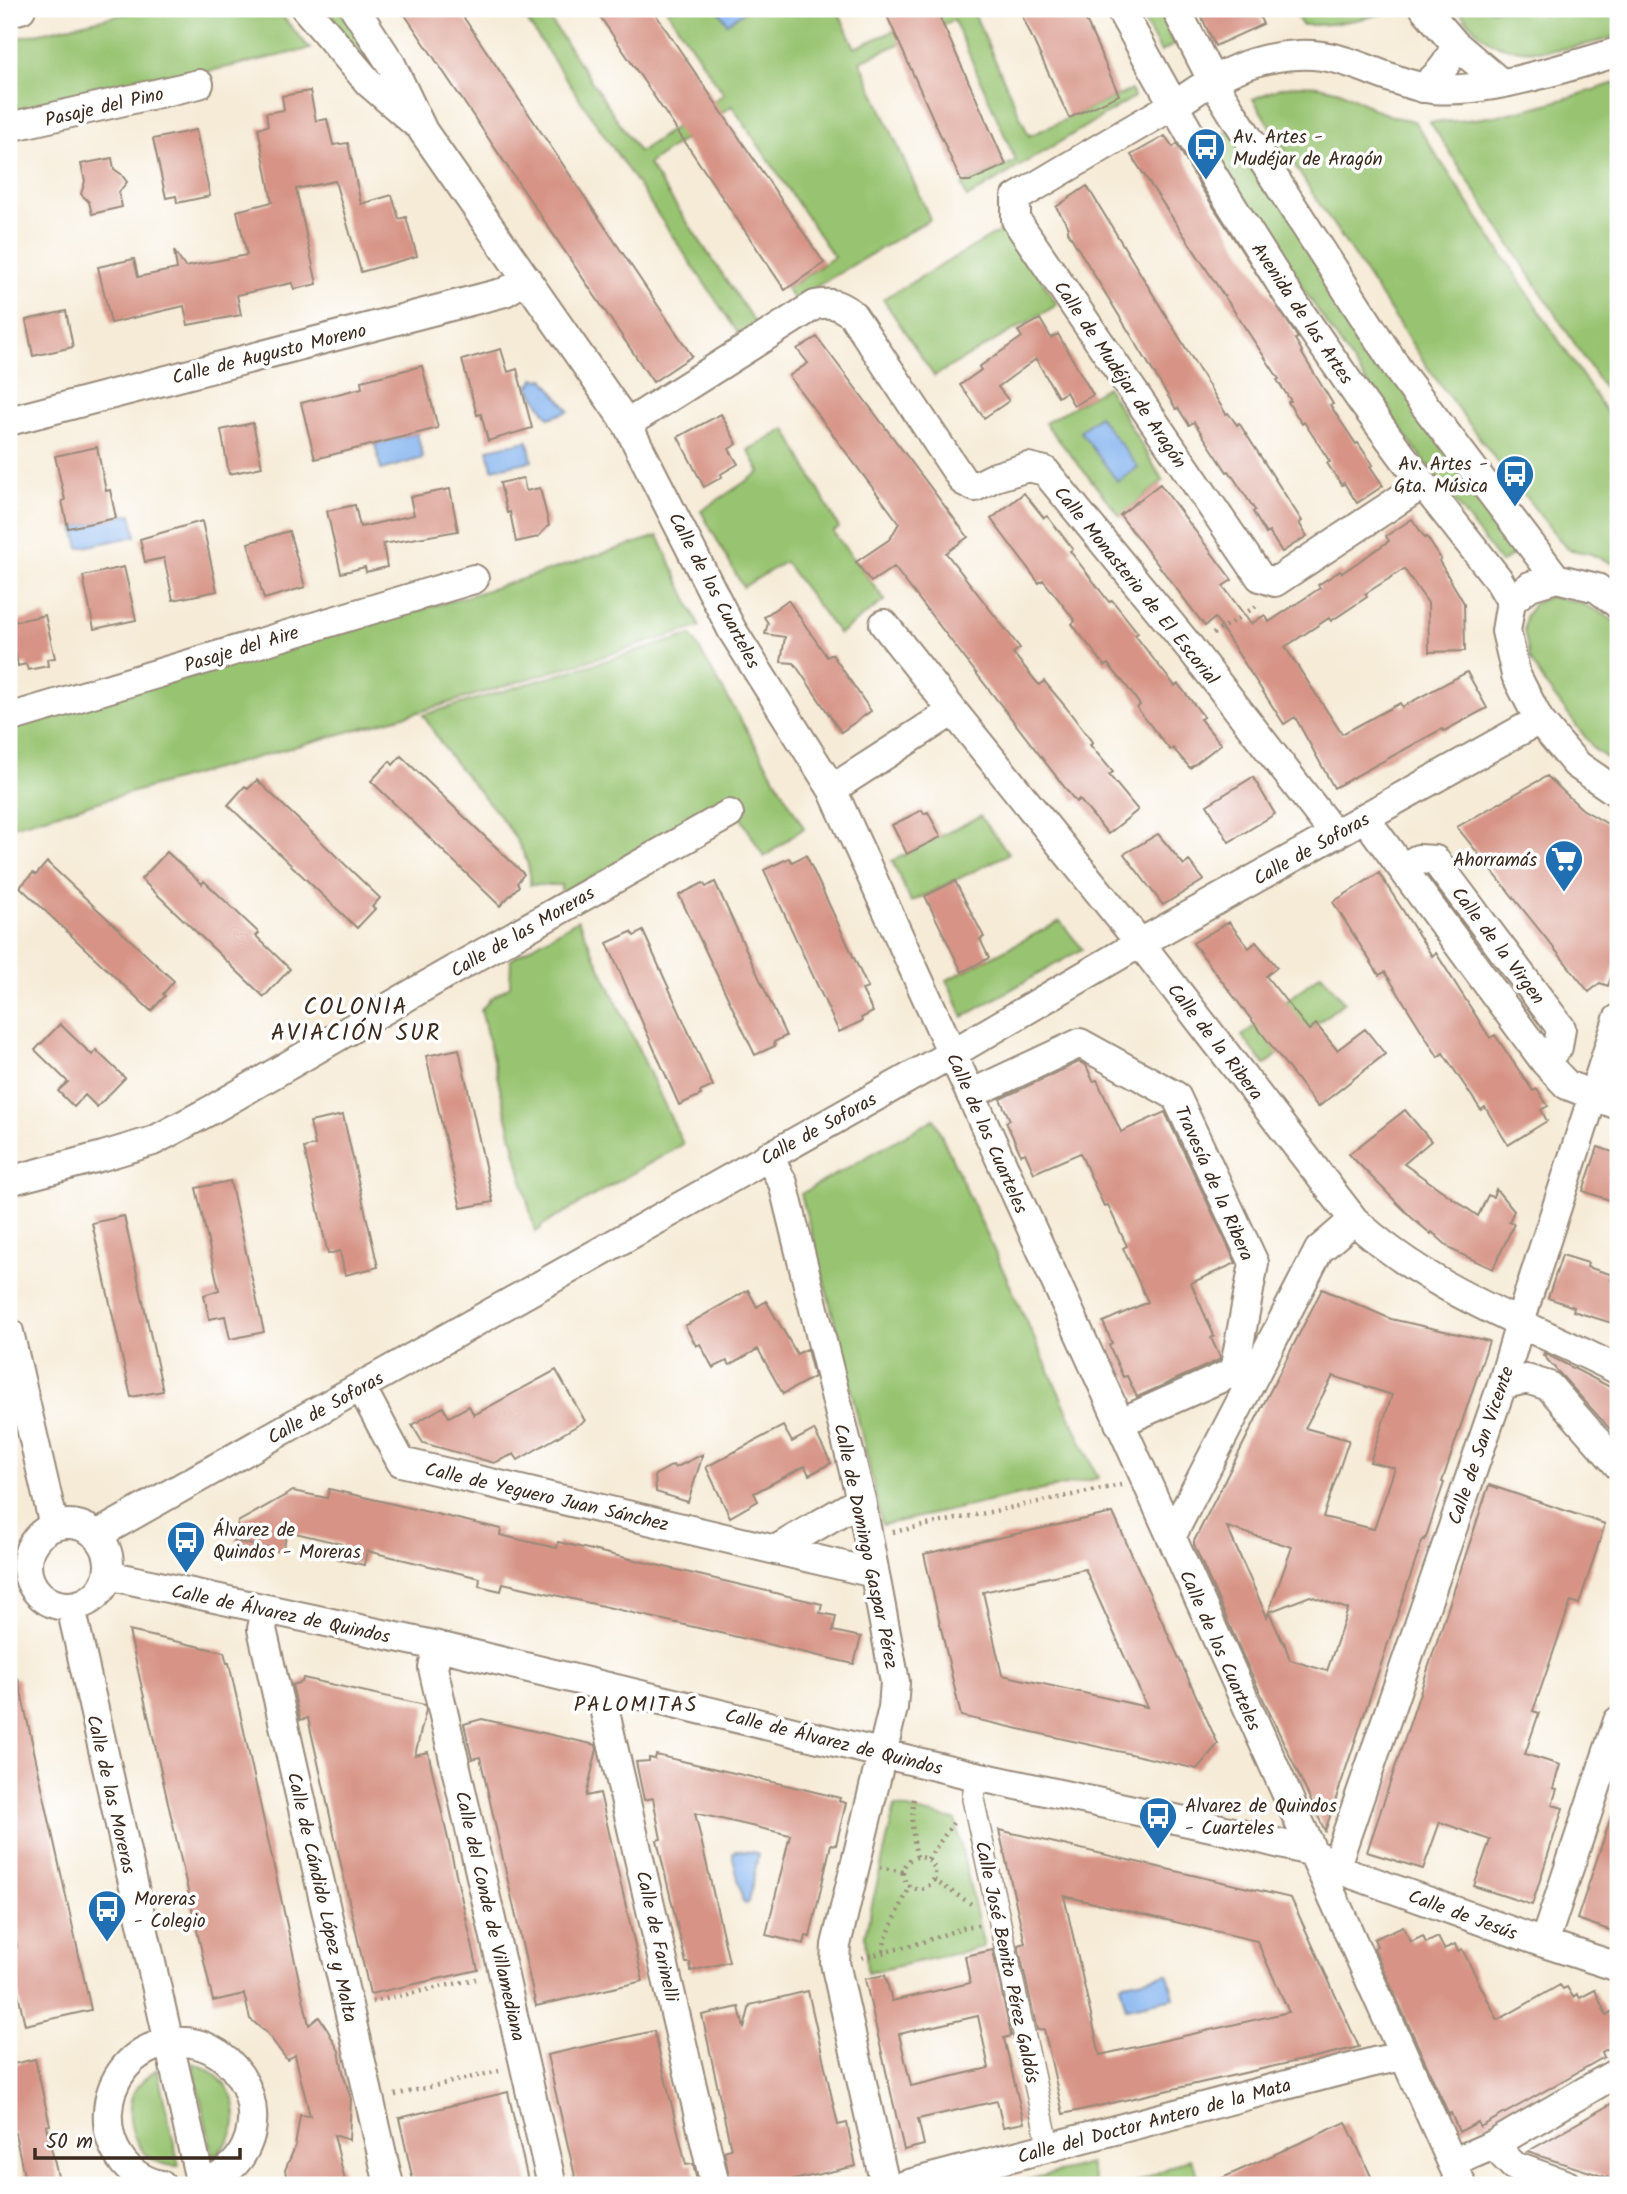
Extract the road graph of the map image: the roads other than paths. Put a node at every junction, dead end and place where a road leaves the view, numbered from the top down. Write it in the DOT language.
graph roads {
  1 [pos="21,9"];
  2 [pos="306,9"];
  3 [pos="355,9"];
  4 [pos="1120,9"];
  5 [pos="1176,9"];
  6 [pos="1425,9"];
  7 [pos="9,12"];
  8 [pos="1455,44"];
  9 [pos="1618,52"];
  10 [pos="1212,80"];
  11 [pos="1501,83"];
  12 [pos="199,84"];
  13 [pos="1422,88"];
  14 [pos="1174,105"];
  15 [pos="9,127"];
  16 [pos="424,131"];
  17 [pos="527,279"];
  18 [pos="9,421"];
  19 [pos="627,424"];
  20 [pos="1423,484"];
  21 [pos="1556,578"];
  22 [pos="474,579"];
  23 [pos="1511,601"];
  24 [pos="1618,604"];
  25 [pos="884,624"];
  26 [pos="953,710"];
  27 [pos="9,718"];
  28 [pos="1539,720"];
  29 [pos="832,789"];
  30 [pos="1618,793"];
  31 [pos="729,814"];
  32 [pos="1365,818"];
  33 [pos="1335,835"];
  34 [pos="1140,943"];
  35 [pos="1618,1019"];
  36 [pos="953,1053"];
  37 [pos="971,1094"];
  38 [pos="1606,1100"];
  39 [pos="768,1156"];
  40 [pos="9,1181"];
  41 [pos="1354,1220"];
  42 [pos="1520,1323"];
  43 [pos="9,1332"];
  44 [pos="1581,1352"];
  45 [pos="1618,1370"];
  46 [pos="1502,1385"];
  47 [pos="1549,1385"];
  48 [pos="361,1387"];
  49 [pos="1119,1423"];
  50 [pos="1618,1465"];
  51 [pos="860,1500"];
  52 [pos="54,1526"];
  53 [pos="97,1535"];
  54 [pos="1171,1538"];
  55 [pos="775,1550"];
  56 [pos="874,1573"];
  57 [pos="108,1575"];
  58 [pos="19,1583"];
  59 [pos="71,1607"];
  60 [pos="266,1609"];
  61 [pos="438,1646"];
  62 [pos="609,1687"];
  63 [pos="1618,1721"];
  64 [pos="882,1752"];
  65 [pos="976,1776"];
  66 [pos="1324,1860"];
  67 [pos="1544,1943"];
  68 [pos="1618,1967"];
  69 [pos="168,2042"];
  70 [pos="1403,2056"];
  71 [pos="1618,2071"];
  72 [pos="1493,2145"];
  73 [pos="1049,2148"];
  74 [pos="1457,2174"];
  75 [pos="161,2185"];
  76 [pos="202,2185"];
  77 [pos="389,2185"];
  78 [pos="552,2185"];
  79 [pos="715,2185"];
  80 [pos="885,2185"];
  81 [pos="905,2185"];
  82 [pos="1567,2185"];
  1 -- 7 [label="street"];
  2 -- 16 [label="street, Calle de los Cuarteles"];
  3 -- 16 [label="street, Calle de los Cuarteles"];
  4 -- 14 [label="street, Avenida de las Artes"];
  5 -- 10 [label="street"];
  6 -- 8 [label="street"];
  8 -- 11 [label="street"];
  8 -- 13 [label="street"];
  9 -- 11 [label="street, Calle de Mudéjar de Aragón"];
  10 -- 13 [label="street, Calle de Mudéjar de Aragón"];
  10 -- 14 [label="street, Calle de Mudéjar de Aragón"];
  10 -- 21 [label="street"];
  11 -- 13 [label="street, Calle de Mudéjar de Aragón"];
  12 -- 15 [label="street, Pasaje del Pino"];
  14 -- 20 [label="street, Avenida de las Artes"];
  14 -- 20 [label="street, Calle de Mudéjar de Aragón"];
  16 -- 17 [label="street, Calle de los Cuarteles"];
  17 -- 18 [label="street, Calle de Augusto Moreno"];
  17 -- 19 [label="street, Calle de los Cuarteles"];
  19 -- 29 [label="street, Calle de los Cuarteles"];
  19 -- 33 [label="street, Calle Monasterio de El Escorial"];
  20 -- 23 [label="street, Avenida de las Artes"];
  21 -- 23 [label="street"];
  21 -- 24 [label="street"];
  22 -- 27 [label="street, Pasaje del Aire"];
  23 -- 28 [label="street"];
  25 -- 26 [label="street, Calle de la Ribera"];
  26 -- 29 [label="street"];
  26 -- 34 [label="street, Calle de la Ribera"];
  28 -- 30 [label="street"];
  28 -- 32 [label="street, Calle de Soforas"];
  29 -- 36 [label="street, Calle de los Cuarteles"];
  31 -- 40 [label="street, Calle de las Moreras"];
  32 -- 33 [label="street, Calle de Soforas"];
  32 -- 38 [label="street, Calle de la Virgen"];
  33 -- 34 [label="street, Calle de Soforas"];
  34 -- 36 [label="street, Calle de Soforas"];
  34 -- 41 [label="street, Calle de la Ribera"];
  35 -- 38 [label="street, Calle de San Vicente"];
  36 -- 37 [label="street, Calle de los Cuarteles"];
  36 -- 39 [label="street, Calle de Soforas"];
  37 -- 49 [label="street, Calle de los Cuarteles"];
  37 -- 49 [label="street, Travesía de la Ribera"];
  38 -- 42 [label="street, Calle de San Vicente"];
  39 -- 48 [label="street, Calle de Soforas"];
  39 -- 51 [label="street, Calle de Domingo Gaspar Pérez"];
  41 -- 42 [label="street, Calle de la Ribera"];
  41 -- 54 [label="street"];
  42 -- 44 [label="street, Calle de la Ribera"];
  42 -- 46 [label="street, Calle de San Vicente"];
  43 -- 52 [label="street"];
  44 -- 45 [label="street, Calle de la Ribera"];
  44 -- 47 [label="street"];
  46 -- 47 [label="street"];
  46 -- 66 [label="street, Calle de San Vicente"];
  47 -- 50 [label="street"];
  48 -- 53 [label="street, Calle de Soforas"];
  48 -- 55 [label="street, Calle de Yeguero Juan Sánchez"];
  49 -- 54 [label="street, Calle de los Cuarteles"];
  51 -- 55 [label="street"];
  51 -- 56 [label="street, Calle de Domingo Gaspar Pérez"];
  52 -- 53 [label="street"];
  52 -- 58 [label="street"];
  53 -- 57 [label="street"];
  54 -- 66 [label="street, Calle de los Cuarteles"];
  55 -- 56 [label="street, Calle de Yeguero Juan Sánchez"];
  56 -- 64 [label="street, Calle de Domingo Gaspar Pérez"];
  57 -- 59 [label="street"];
  57 -- 60 [label="street, Calle de Álvarez de Quindos"];
  58 -- 59 [label="street"];
  59 -- 69 [label="street, Calle de las Moreras"];
  60 -- 61 [label="street, Calle de Álvarez de Quindos"];
  60 -- 77 [label="street, Calle de Cándido López y Malta"];
  61 -- 62 [label="street, Calle de Álvarez de Quindos"];
  61 -- 78 [label="street, Calle del Conde de Villamediana"];
  62 -- 64 [label="street, Calle de Álvarez de Quindos"];
  62 -- 79 [label="street, Calle de Farinelli"];
  63 -- 67 [label="street"];
  64 -- 65 [label="street, Calle de Álvarez de Quindos"];
  64 -- 80 [label="street, Calle de Domingo Gaspar Pérez"];
  65 -- 66 [label="street, Calle de Álvarez de Quindos"];
  65 -- 73 [label="street, Calle José Benito Pérez Galdós"];
  66 -- 67 [label="street, Calle de Jesús"];
  66 -- 70 [label="street, Calle de los Cuarteles"];
  67 -- 68 [label="street, Calle de Jesús"];
  69 -- 75 [label="street"];
  69 -- 76 [label="street, Calle de las Moreras"];
  69 -- 76 [label="street"];
  70 -- 73 [label="street, Calle del Doctor Antero de la Mata"];
  70 -- 74 [label="street, Calle de los Cuarteles"];
  71 -- 72 [label="street"];
  72 -- 74 [label="street"];
  72 -- 82 [label="street"];
  73 -- 81 [label="street, Calle del Doctor Antero de la Mata"];
}
